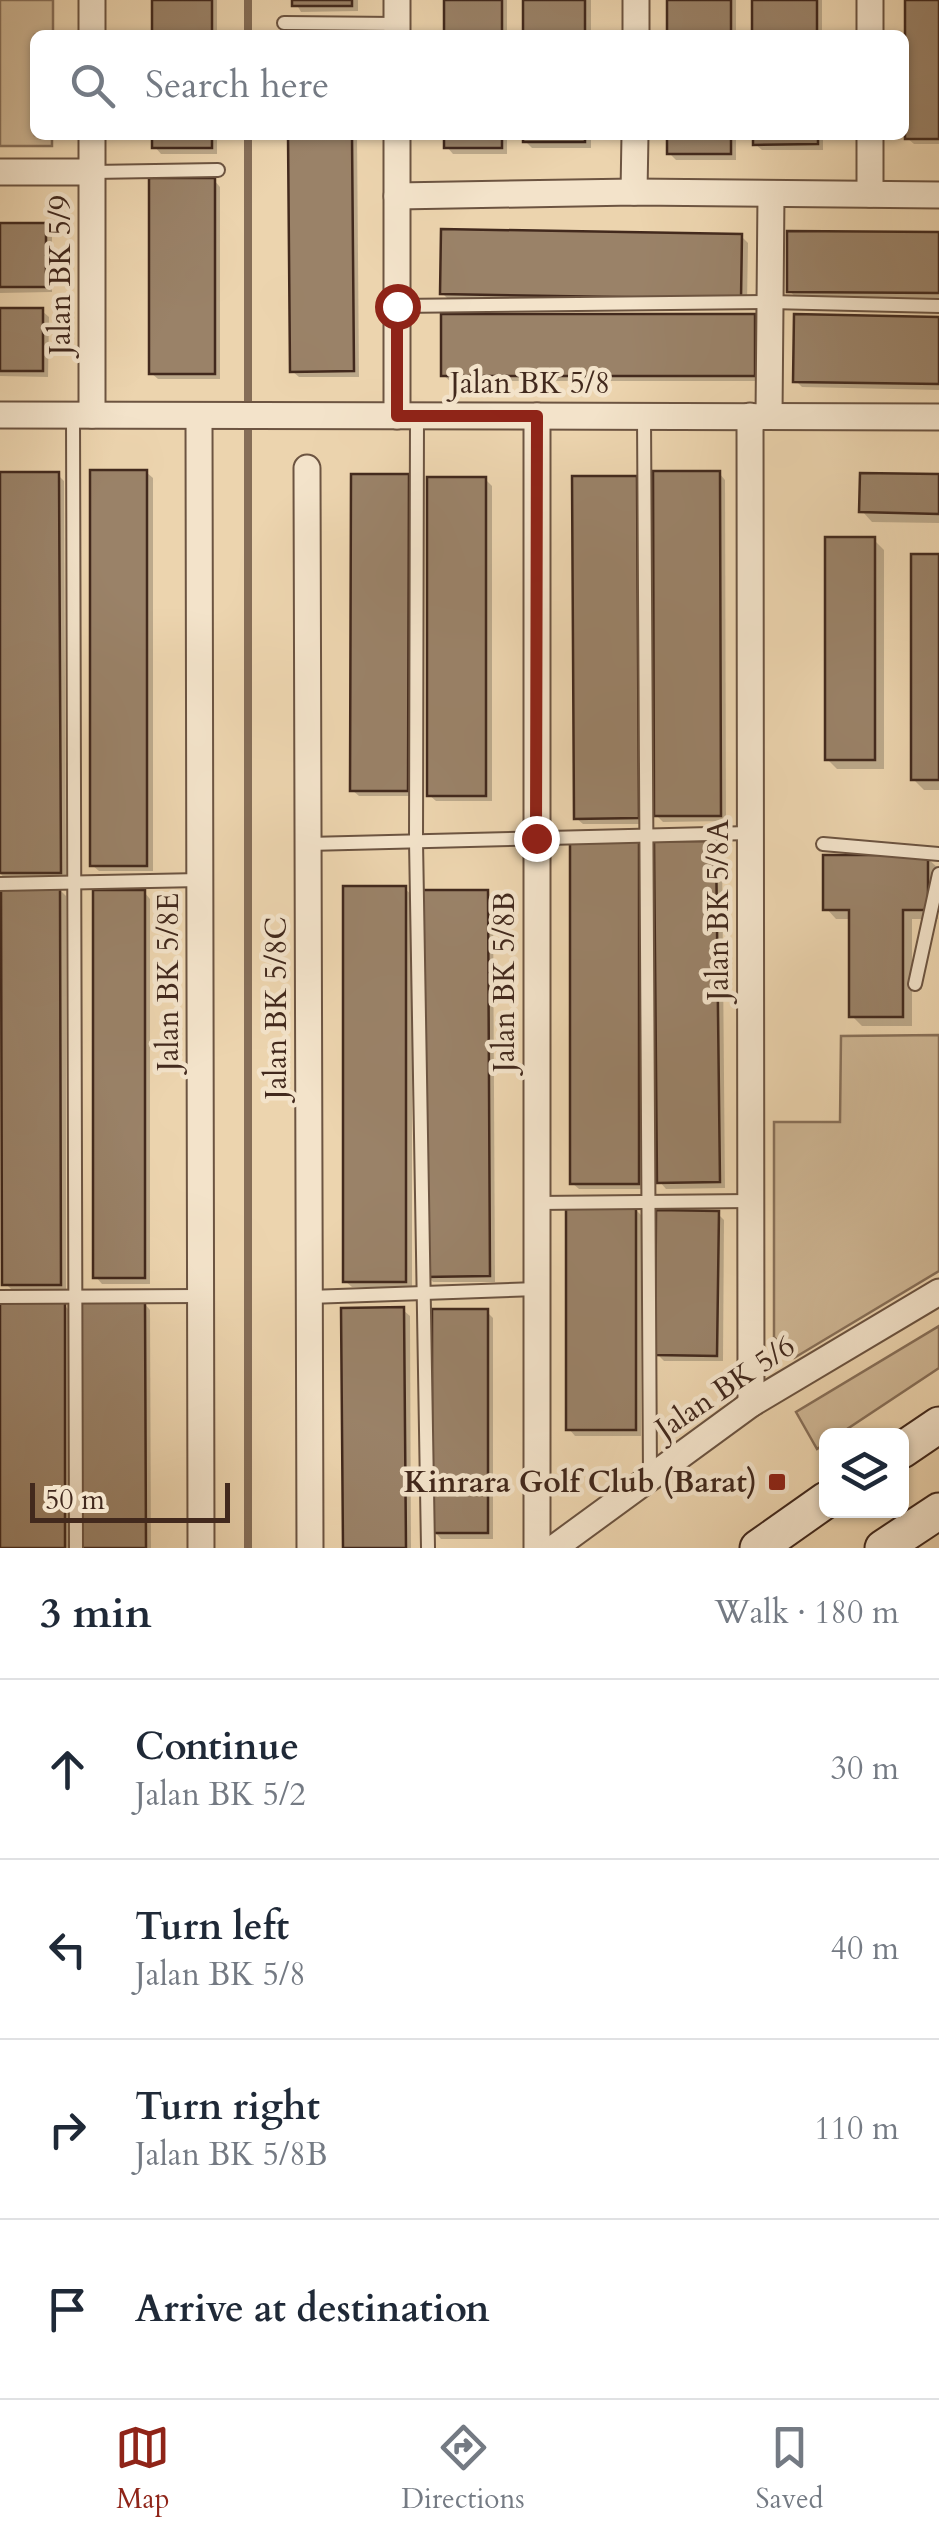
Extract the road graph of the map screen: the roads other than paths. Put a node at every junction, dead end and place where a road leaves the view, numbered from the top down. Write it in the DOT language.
graph roads {
  1 [pos="92,0"];
  2 [pos="636,0"];
  3 [pos="870,0"];
  4 [pos="397,20"];
  5 [pos="284,23"];
  6 [pos="92,30"];
  7 [pos="636,30"];
  8 [pos="870,30"];
  9 [pos="92,140"];
  10 [pos="397,140"];
  11 [pos="635,140"];
  12 [pos="870,140"];
  13 [pos="218,170"];
  14 [pos="0,172"];
  15 [pos="92,172"];
  16 [pos="634,192"];
  17 [pos="770,194"];
  18 [pos="870,194"];
  19 [pos="939,195"];
  20 [pos="397,196"];
  21 [pos="770,302"];
  22 [pos="397,306"];
  23 [pos="939,306"];
  24 [pos="0,415"];
  25 [pos="82,415"];
  26 [pos="199,416"];
  27 [pos="407,416"];
  28 [pos="537,416"];
  29 [pos="644,416"];
  30 [pos="759,416"];
  31 [pos="939,417"];
  32 [pos="307,468"];
  33 [pos="750,832"];
  34 [pos="648,835"];
  35 [pos="536,838"];
  36 [pos="416,841"];
  37 [pos="308,844"];
  38 [pos="823,844"];
  39 [pos="939,854"];
  40 [pos="939,874"];
  41 [pos="200,880"];
  42 [pos="73,882"];
  43 [pos="0,884"];
  44 [pos="915,984"];
  45 [pos="647,1202"];
  46 [pos="750,1202"];
  47 [pos="537,1203"];
  48 [pos="537,1290"];
  49 [pos="939,1292"];
  50 [pos="422,1293"];
  51 [pos="200,1296"];
  52 [pos="0,1297"];
  53 [pos="75,1297"];
  54 [pos="309,1297"];
  55 [pos="751,1404"];
  56 [pos="939,1425"];
  57 [pos="909,1445"];
  58 [pos="650,1476"];
  59 [pos="819,1505"];
  60 [pos="939,1511"];
  61 [pos="76,1548"];
  62 [pos="201,1548"];
  63 [pos="310,1548"];
  64 [pos="428,1548"];
  65 [pos="538,1548"];
  66 [pos="554,1548"];
  67 [pos="758,1548"];
  68 [pos="882,1548"];
  1 -- 6 [label="street"];
  2 -- 7 [label="street"];
  3 -- 8 [label="street"];
  4 -- 5 [label="lane"];
  9 -- 15 [label="street, Jalan BK 5/9"];
  10 -- 20 [label="street"];
  11 -- 16 [label="street"];
  12 -- 18 [label="street"];
  13 -- 15 [label="lane"];
  14 -- 15 [label="street"];
  15 -- 25 [label="street, Jalan BK 5/9"];
  16 -- 17 [label="street"];
  16 -- 20 [label="street"];
  17 -- 18 [label="street"];
  17 -- 21 [label="street, Jalan BK 5/8A"];
  18 -- 19 [label="street"];
  20 -- 22 [label="street"];
  21 -- 22 [label="lane"];
  21 -- 23 [label="lane"];
  21 -- 30 [label="street, Jalan BK 5/8A"];
  22 -- 27 [label="street"];
  24 -- 25 [label="street, Jalan BK 5/8"];
  25 -- 26 [label="street, Jalan BK 5/8"];
  25 -- 42 [label="lane"];
  26 -- 27 [label="street, Jalan BK 5/8"];
  26 -- 41 [label="street, Jalan BK 5/8E"];
  27 -- 28 [label="street, Jalan BK 5/8"];
  27 -- 36 [label="lane"];
  28 -- 29 [label="street, Jalan BK 5/8"];
  28 -- 35 [label="street, Jalan BK 5/8B"];
  29 -- 30 [label="street, Jalan BK 5/8"];
  29 -- 34 [label="lane"];
  30 -- 31 [label="street, Jalan BK 5/8"];
  30 -- 33 [label="street, Jalan BK 5/8A"];
  32 -- 37 [label="street, Jalan BK 5/8C"];
  33 -- 34 [label="lane"];
  33 -- 46 [label="street, Jalan BK 5/8A"];
  34 -- 35 [label="lane"];
  34 -- 45 [label="lane"];
  35 -- 36 [label="lane"];
  35 -- 47 [label="street, Jalan BK 5/8B"];
  36 -- 37 [label="lane"];
  36 -- 50 [label="lane"];
  37 -- 54 [label="street, Jalan BK 5/8C"];
  38 -- 39 [label="lane"];
  40 -- 44 [label="lane"];
  41 -- 42 [label="lane"];
  41 -- 51 [label="street, Jalan BK 5/8E"];
  42 -- 43 [label="lane"];
  42 -- 53 [label="lane"];
  45 -- 46 [label="lane"];
  45 -- 47 [label="lane"];
  45 -- 58 [label="lane"];
  46 -- 55 [label="street, Jalan BK 5/8A"];
  47 -- 48 [label="street, Jalan BK 5/8B"];
  48 -- 50 [label="lane"];
  48 -- 65 [label="street, Jalan BK 5/8B"];
  49 -- 55 [label="street, Jalan BK 5/6"];
  50 -- 54 [label="lane"];
  50 -- 64 [label="lane"];
  51 -- 53 [label="lane"];
  51 -- 62 [label="street, Jalan BK 5/8E"];
  52 -- 53 [label="lane"];
  53 -- 61 [label="lane"];
  54 -- 63 [label="street, Jalan BK 5/8C"];
  55 -- 58 [label="street, Jalan BK 5/6"];
  56 -- 57 [label="main road"];
  58 -- 66 [label="street, Jalan BK 5/6"];
  59 -- 67 [label="main road"];
  60 -- 68 [label="main road"];
}
